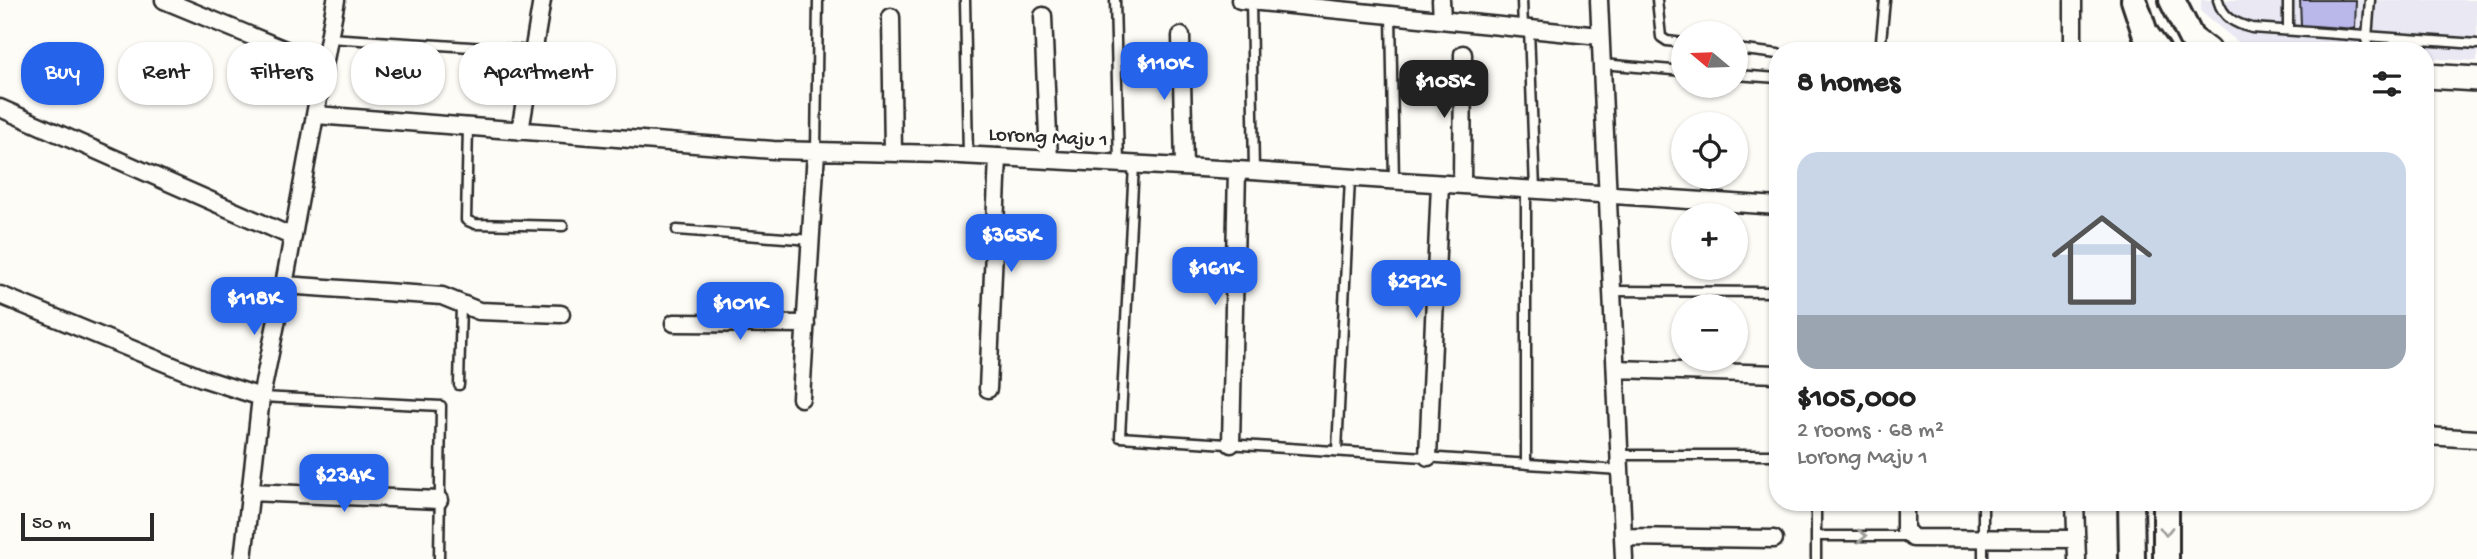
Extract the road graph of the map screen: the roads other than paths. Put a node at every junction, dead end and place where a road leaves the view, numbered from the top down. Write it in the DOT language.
graph roads {
  1 [pos="164,0"];
  2 [pos="336,0"];
  3 [pos="542,0"];
  4 [pos="818,0"];
  5 [pos="965,0"];
  6 [pos="1115,0"];
  7 [pos="1441,0"];
  8 [pos="1522,0"];
  9 [pos="1599,0"];
  10 [pos="1657,0"];
  11 [pos="1885,0"];
  12 [pos="2073,0"];
  13 [pos="2134,0"];
  14 [pos="2172,0"];
  15 [pos="2218,0"];
  16 [pos="2288,0"];
  17 [pos="2370,0"];
  18 [pos="1246,1"];
  19 [pos="1280,2"];
  20 [pos="1366,6"];
  21 [pos="1391,15"];
  22 [pos="1043,16"];
  23 [pos="891,17"];
  24 [pos="1442,20"];
  25 [pos="1526,29"];
  26 [pos="2288,30"];
  27 [pos="1181,36"];
  28 [pos="1600,36"];
  29 [pos="2367,36"];
  30 [pos="329,38"];
  31 [pos="1671,41"];
  32 [pos="266,42"];
  33 [pos="328,42"];
  34 [pos="535,42"];
  35 [pos="1881,42"];
  36 [pos="2073,42"];
  37 [pos="2133,42"];
  38 [pos="2152,42"];
  39 [pos="2170,42"];
  40 [pos="2196,42"];
  41 [pos="2367,42"];
  42 [pos="2477,44"];
  43 [pos="459,46"];
  44 [pos="1748,50"];
  45 [pos="1769,53"];
  46 [pos="1464,54"];
  47 [pos="1602,64"];
  48 [pos="1671,70"];
  49 [pos="1748,76"];
  50 [pos="2434,76"];
  51 [pos="1769,77"];
  52 [pos="2477,79"];
  53 [pos="318,105"];
  54 [pos="525,105"];
  55 [pos="0,108"];
  56 [pos="316,115"];
  57 [pos="468,127"];
  58 [pos="520,131"];
  59 [pos="816,151"];
  60 [pos="893,153"];
  61 [pos="968,156"];
  62 [pos="998,157"];
  63 [pos="1049,160"];
  64 [pos="1126,164"];
  65 [pos="1184,167"];
  66 [pos="1237,170"];
  67 [pos="1254,171"];
  68 [pos="1350,178"];
  69 [pos="1394,181"];
  70 [pos="1440,184"];
  71 [pos="1462,185"];
  72 [pos="1531,190"];
  73 [pos="1608,195"];
  74 [pos="1769,205"];
  75 [pos="563,226"];
  76 [pos="677,230"];
  77 [pos="293,237"];
  78 [pos="811,240"];
  79 [pos="284,285"];
  80 [pos="1612,291"];
  81 [pos="1769,292"];
  82 [pos="0,295"];
  83 [pos="461,304"];
  84 [pos="561,314"];
  85 [pos="674,323"];
  86 [pos="806,324"];
  87 [pos="1616,369"];
  88 [pos="1769,373"];
  89 [pos="458,385"];
  90 [pos="988,389"];
  91 [pos="261,397"];
  92 [pos="802,398"];
  93 [pos="2434,436"];
  94 [pos="2477,439"];
  95 [pos="1231,444"];
  96 [pos="1337,452"];
  97 [pos="1769,455"];
  98 [pos="1428,457"];
  99 [pos="1620,463"];
  100 [pos="1526,464"];
  101 [pos="250,492"];
  102 [pos="439,500"];
  103 [pos="1816,511"];
  104 [pos="1905,511"];
  105 [pos="1983,511"];
  106 [pos="2075,511"];
  107 [pos="2131,511"];
  108 [pos="2166,511"];
  109 [pos="1816,536"];
  110 [pos="1909,536"];
  111 [pos="1623,537"];
  112 [pos="1774,539"];
  113 [pos="1983,539"];
  114 [pos="2076,539"];
  115 [pos="243,559"];
  116 [pos="439,559"];
  117 [pos="1624,559"];
  118 [pos="1816,559"];
  119 [pos="1983,559"];
  120 [pos="2077,559"];
  121 [pos="2132,559"];
  122 [pos="2166,559"];
  1 -- 32 [label="street"];
  2 -- 30 [label="street"];
  3 -- 34 [label="street"];
  4 -- 59 [label="lane"];
  5 -- 61 [label="lane"];
  6 -- 64 [label="lane"];
  7 -- 24 [label="street"];
  8 -- 25 [label="lane"];
  9 -- 28 [label="street"];
  10 -- 31 [label="lane"];
  11 -- 35 [label="lane"];
  12 -- 36 [label="street"];
  13 -- 37 [label="main road"];
  13 -- 38 [label="main road"];
  14 -- 39 [label="main road"];
  14 -- 40 [label="main road"];
  15 -- 26 [label="lane"];
  16 -- 26 [label="lane"];
  17 -- 29 [label="lane"];
  18 -- 19 [label="street"];
  18 -- 67 [label="lane"];
  19 -- 20 [label="street"];
  20 -- 21 [label="street"];
  21 -- 24 [label="street"];
  21 -- 69 [label="lane"];
  22 -- 63 [label="street"];
  23 -- 60 [label="street"];
  24 -- 25 [label="street"];
  25 -- 28 [label="street"];
  25 -- 72 [label="lane"];
  26 -- 29 [label="lane"];
  27 -- 65 [label="street"];
  28 -- 47 [label="street"];
  29 -- 41 [label="lane"];
  29 -- 42 [label="lane"];
  30 -- 33 [label="street"];
  30 -- 43 [label="lane"];
  44 -- 45 [label="lane"];
  46 -- 71 [label="street"];
  47 -- 48 [label="lane"];
  47 -- 73 [label="street"];
  49 -- 51 [label="lane"];
  50 -- 52 [label="street"];
  53 -- 56 [label="street"];
  54 -- 58 [label="street"];
  55 -- 77 [label="street"];
  56 -- 57 [label="street, Lorong Maju 1"];
  56 -- 77 [label="street"];
  57 -- 58 [label="street, Lorong Maju 1"];
  57 -- 75 [label="lane"];
  58 -- 59 [label="street, Lorong Maju 1"];
  59 -- 60 [label="street, Lorong Maju 1"];
  59 -- 78 [label="street"];
  60 -- 61 [label="street, Lorong Maju 1"];
  61 -- 62 [label="street, Lorong Maju 1"];
  62 -- 63 [label="street, Lorong Maju 1"];
  62 -- 90 [label="street"];
  63 -- 64 [label="street, Lorong Maju 1"];
  64 -- 65 [label="street, Lorong Maju 1"];
  64 -- 95 [label="lane"];
  65 -- 66 [label="street, Lorong Maju 1"];
  66 -- 67 [label="street, Lorong Maju 1"];
  66 -- 95 [label="street"];
  67 -- 68 [label="street, Lorong Maju 1"];
  68 -- 69 [label="street, Lorong Maju 1"];
  68 -- 96 [label="lane"];
  69 -- 70 [label="street, Lorong Maju 1"];
  70 -- 71 [label="street, Lorong Maju 1"];
  70 -- 98 [label="street"];
  71 -- 72 [label="street, Lorong Maju 1"];
  72 -- 73 [label="street, Lorong Maju 1"];
  72 -- 100 [label="lane"];
  73 -- 74 [label="street, Lorong Maju 1"];
  73 -- 80 [label="street"];
  76 -- 78 [label="lane"];
  77 -- 79 [label="street"];
  78 -- 86 [label="street"];
  79 -- 83 [label="street"];
  79 -- 91 [label="street"];
  80 -- 81 [label="lane"];
  80 -- 87 [label="street"];
  82 -- 91 [label="street"];
  83 -- 84 [label="street"];
  83 -- 89 [label="lane"];
  85 -- 86 [label="street"];
  86 -- 92 [label="street"];
  87 -- 88 [label="street"];
  87 -- 99 [label="street"];
  91 -- 101 [label="street"];
  91 -- 102 [label="lane"];
  93 -- 94 [label="street"];
  95 -- 96 [label="lane"];
  96 -- 98 [label="lane"];
  97 -- 99 [label="lane"];
  98 -- 100 [label="lane"];
  99 -- 100 [label="lane"];
  99 -- 111 [label="street"];
  101 -- 102 [label="street"];
  101 -- 115 [label="street"];
  102 -- 116 [label="lane"];
  103 -- 109 [label="lane"];
  104 -- 110 [label="street"];
  105 -- 113 [label="lane"];
  106 -- 114 [label="street"];
  107 -- 121 [label="main road"];
  108 -- 122 [label="main road, one-way"];
  109 -- 110 [label="lane, one-way"];
  109 -- 118 [label="lane"];
  110 -- 113 [label="street"];
  111 -- 112 [label="street"];
  111 -- 117 [label="street"];
  113 -- 114 [label="street"];
  113 -- 119 [label="lane"];
  114 -- 120 [label="street"];
}
